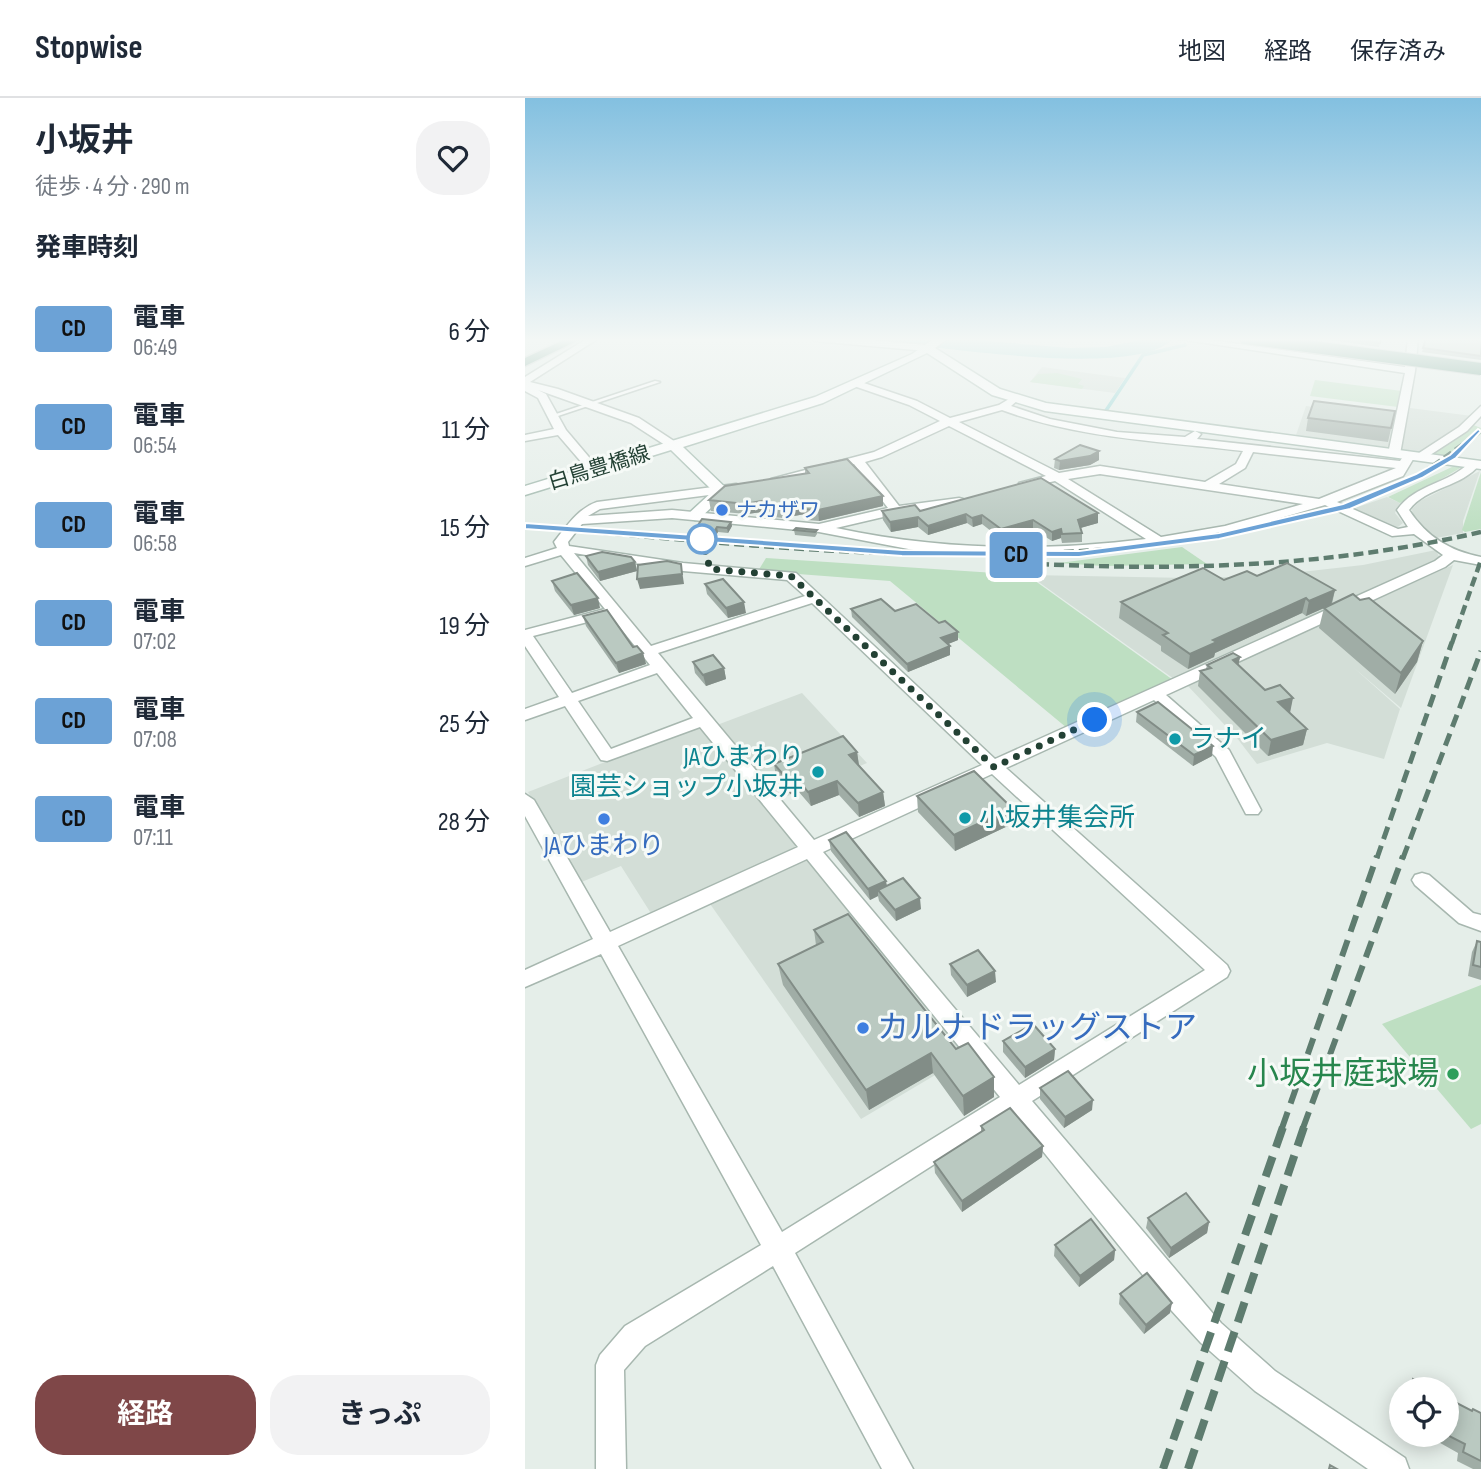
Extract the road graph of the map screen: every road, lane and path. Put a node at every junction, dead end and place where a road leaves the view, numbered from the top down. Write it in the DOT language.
graph roads {
  1 [pos="545,402"];
  2 [pos="585,402"];
  3 [pos="603,402"];
  4 [pos="809,402"];
  5 [pos="910,402"];
  6 [pos="1409,402"];
  7 [pos="1008,403"];
  8 [pos="592,406"];
  9 [pos="1481,408"];
  10 [pos="553,416"];
  11 [pos="948,422"];
  12 [pos="1199,429"];
  13 [pos="561,431"];
  14 [pos="525,438"];
  15 [pos="1188,441"];
  16 [pos="673,445"];
  17 [pos="1250,447"];
  18 [pos="1406,458"];
  19 [pos="858,461"];
  20 [pos="1356,461"];
  21 [pos="1477,465"];
  22 [pos="593,469"];
  23 [pos="1058,477"];
  24 [pos="767,481"];
  25 [pos="1383,481"];
  26 [pos="754,484"];
  27 [pos="1209,485"];
  28 [pos="1006,490"];
  29 [pos="525,491"];
  30 [pos="722,491"];
  31 [pos="967,500"];
  32 [pos="1325,503"];
  33 [pos="896,510"];
  34 [pos="695,515"];
  35 [pos="577,521"];
  36 [pos="819,528"];
  37 [pos="1416,530"];
  38 [pos="1158,541"];
  39 [pos="564,550"];
  40 [pos="1451,555"];
  41 [pos="1481,561"];
  42 [pos="525,562"];
  43 [pos="814,598"];
  44 [pos="614,612"];
  45 [pos="525,634"];
  46 [pos="653,660"];
  47 [pos="1155,693"];
  48 [pos="568,700"];
  49 [pos="525,715"];
  50 [pos="703,720"];
  51 [pos="994,767"];
  52 [pos="525,800"];
  53 [pos="1252,810"];
  54 [pos="807,849"];
  55 [pos="1422,880"];
  56 [pos="1481,923"];
  57 [pos="603,943"];
  58 [pos="525,979"];
  59 [pos="1015,1101"];
  60 [pos="778,1249"];
  61 [pos="611,1469"];
  62 [pos="898,1469"];
  63 [pos="1394,1469"];
  1 -- 10 [label="street"];
  2 -- 8 [label="street"];
  3 -- 8 [label="lane"];
  4 -- 16 [label="main road, 白鳥豊橋線"];
  5 -- 11 [label="street"];
  6 -- 18 [label="street"];
  7 -- 11 [label="street"];
  7 -- 12 [label="main road"];
  7 -- 15 [label="street"];
  8 -- 10 [label="lane"];
  8 -- 16 [label="street"];
  9 -- 18 [label="street"];
  10 -- 13 [label="street"];
  11 -- 19 [label="street"];
  11 -- 23 [label="street"];
  12 -- 15 [label="street"];
  12 -- 18 [label="main road"];
  13 -- 14 [label="street"];
  13 -- 22 [label="street"];
  15 -- 17 [label="street"];
  16 -- 22 [label="main road, 白鳥豊橋線"];
  16 -- 30 [label="main road"];
  17 -- 20 [label="street"];
  17 -- 27 [label="street"];
  18 -- 20 [label="street"];
  18 -- 21 [label="main road"];
  18 -- 25 [label="street"];
  19 -- 24 [label="street"];
  19 -- 33 [label="street"];
  20 -- 25 [label="street"];
  21 -- 37 [label="street"];
  22 -- 29 [label="main road, 白鳥豊橋線"];
  23 -- 27 [label="street"];
  23 -- 28 [label="street"];
  23 -- 38 [label="street"];
  25 -- 32 [label="street"];
  26 -- 30 [label="street"];
  27 -- 32 [label="street"];
  30 -- 34 [label="main road"];
  30 -- 35 [label="street"];
  31 -- 33 [label="street"];
  32 -- 37 [label="street"];
  32 -- 38 [label="street"];
  33 -- 36 [label="street"];
  34 -- 35 [label="street"];
  34 -- 36 [label="street"];
  35 -- 39 [label="street"];
  36 -- 38 [label="street"];
  37 -- 40 [label="street"];
  39 -- 42 [label="street"];
  39 -- 43 [label="street"];
  39 -- 44 [label="street"];
  40 -- 41 [label="street"];
  40 -- 47 [label="street"];
  43 -- 46 [label="street"];
  43 -- 51 [label="street"];
  44 -- 45 [label="street"];
  44 -- 46 [label="street"];
  45 -- 48 [label="street"];
  46 -- 48 [label="street"];
  46 -- 50 [label="street"];
  47 -- 51 [label="street"];
  47 -- 53 [label="street"];
  48 -- 49 [label="street"];
  48 -- 50 [label="street"];
  50 -- 54 [label="street"];
  51 -- 54 [label="street"];
  51 -- 59 [label="street"];
  52 -- 57 [label="street"];
  54 -- 57 [label="street"];
  54 -- 59 [label="street"];
  55 -- 56 [label="street"];
  57 -- 58 [label="street"];
  57 -- 60 [label="street"];
  59 -- 60 [label="street"];
  59 -- 63 [label="street"];
  60 -- 61 [label="street"];
  60 -- 62 [label="street"];
}
